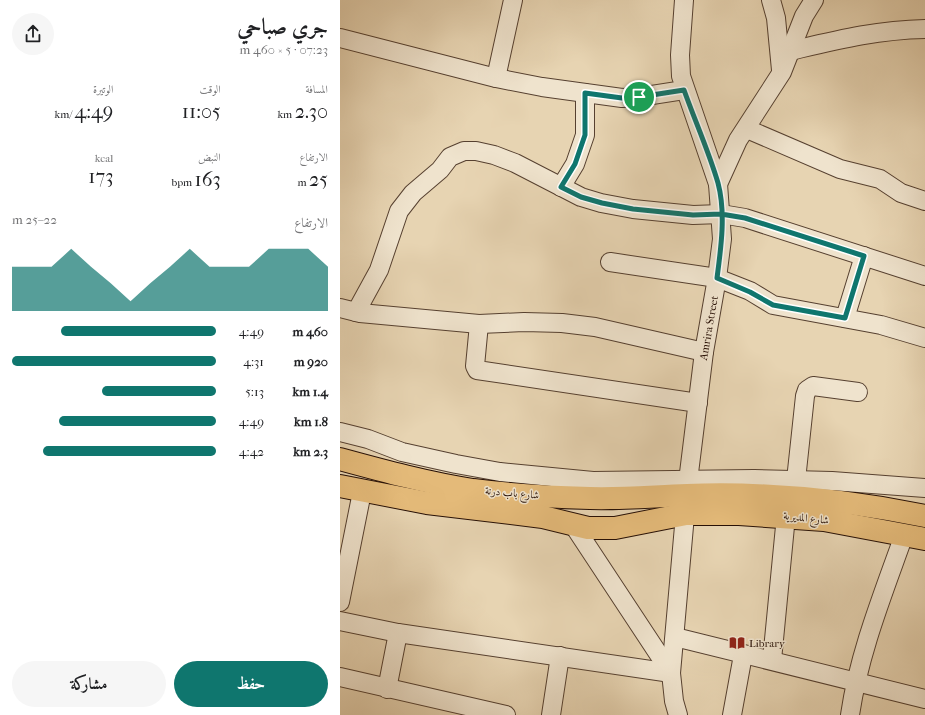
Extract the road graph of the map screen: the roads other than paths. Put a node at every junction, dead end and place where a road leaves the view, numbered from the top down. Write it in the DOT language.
graph roads {
  1 [pos="513,0"];
  2 [pos="684,0"];
  3 [pos="772,0"];
  4 [pos="814,0"];
  5 [pos="925,29"];
  6 [pos="340,38"];
  7 [pos="790,51"];
  8 [pos="782,72"];
  9 [pos="496,78"];
  10 [pos="684,90"];
  11 [pos="585,93"];
  12 [pos="746,129"];
  13 [pos="718,184"];
  14 [pos="561,187"];
  15 [pos="925,201"];
  16 [pos="721,214"];
  17 [pos="864,256"];
  18 [pos="610,262"];
  19 [pos="925,276"];
  20 [pos="717,278"];
  21 [pos="348,310"];
  22 [pos="845,318"];
  23 [pos="479,324"];
  24 [pos="925,338"];
  25 [pos="704,352"];
  26 [pos="858,392"];
  27 [pos="698,403"];
  28 [pos="340,432"];
  29 [pos="340,459"];
  30 [pos="796,480"];
  31 [pos="340,486"];
  32 [pos="925,488"];
  33 [pos="362,492"];
  34 [pos="687,496"];
  35 [pos="786,516"];
  36 [pos="925,516"];
  37 [pos="574,526"];
  38 [pos="904,535"];
  39 [pos="925,539"];
  40 [pos="340,602"];
  41 [pos="340,621"];
  42 [pos="398,632"];
  43 [pos="675,637"];
  44 [pos="743,655"];
  45 [pos="560,656"];
  46 [pos="772,660"];
  47 [pos="672,673"];
  48 [pos="340,677"];
  49 [pos="855,682"];
  50 [pos="387,689"];
  51 [pos="925,699"];
  52 [pos="446,709"];
  53 [pos="506,715"];
  54 [pos="551,715"];
  55 [pos="678,715"];
  56 [pos="732,715"];
  57 [pos="850,715"];
  1 -- 9 [label="street"];
  2 -- 10 [label="street, Amrira Street"];
  3 -- 8 [label="street"];
  4 -- 7 [label="street"];
  5 -- 7 [label="street"];
  6 -- 9 [label="street"];
  7 -- 8 [label="street"];
  8 -- 12 [label="street"];
  9 -- 11 [label="street"];
  10 -- 11 [label="street"];
  10 -- 13 [label="street, Amrira Street"];
  11 -- 14 [label="street"];
  12 -- 13 [label="street"];
  12 -- 15 [label="street"];
  13 -- 16 [label="street, Amrira Street"];
  14 -- 16 [label="street"];
  14 -- 21 [label="street"];
  16 -- 17 [label="street"];
  16 -- 20 [label="street, Amrira Street"];
  17 -- 19 [label="street"];
  17 -- 22 [label="street"];
  18 -- 20 [label="street"];
  20 -- 22 [label="street"];
  20 -- 25 [label="street, Amrira Street"];
  21 -- 23 [label="street"];
  22 -- 24 [label="street"];
  23 -- 25 [label="street"];
  23 -- 27 [label="street"];
  25 -- 27 [label="street, Amrira Street"];
  26 -- 30 [label="street"];
  27 -- 34 [label="street, Amrira Street"];
  28 -- 34 [label="street"];
  29 -- 34 [label="main road, شارع باب درنة"];
  30 -- 32 [label="street"];
  30 -- 34 [label="street"];
  31 -- 33 [label="main road, شارع باب درنة"];
  33 -- 37 [label="main road, شارع باب درنة"];
  33 -- 40 [label="street"];
  34 -- 35 [label="main road, شارع المديرية"];
  34 -- 36 [label="main road, شارع المديرية"];
  34 -- 37 [label="main road, شارع باب درنة"];
  34 -- 43 [label="street, Amrira Street"];
  35 -- 38 [label="main road, شارع المديرية"];
  35 -- 46 [label="street"];
  37 -- 47 [label="street"];
  38 -- 39 [label="main road, شارع المديرية"];
  38 -- 49 [label="street"];
  41 -- 42 [label="street"];
  42 -- 45 [label="street"];
  42 -- 50 [label="street"];
  43 -- 44 [label="street"];
  43 -- 47 [label="street, Amrira Street"];
  44 -- 46 [label="street"];
  44 -- 56 [label="street"];
  45 -- 47 [label="street"];
  45 -- 54 [label="street"];
  46 -- 49 [label="street"];
  47 -- 55 [label="street, Amrira Street"];
  48 -- 50 [label="street"];
  49 -- 51 [label="street"];
  49 -- 57 [label="street"];
  50 -- 52 [label="street"];
  52 -- 53 [label="street"];
}
